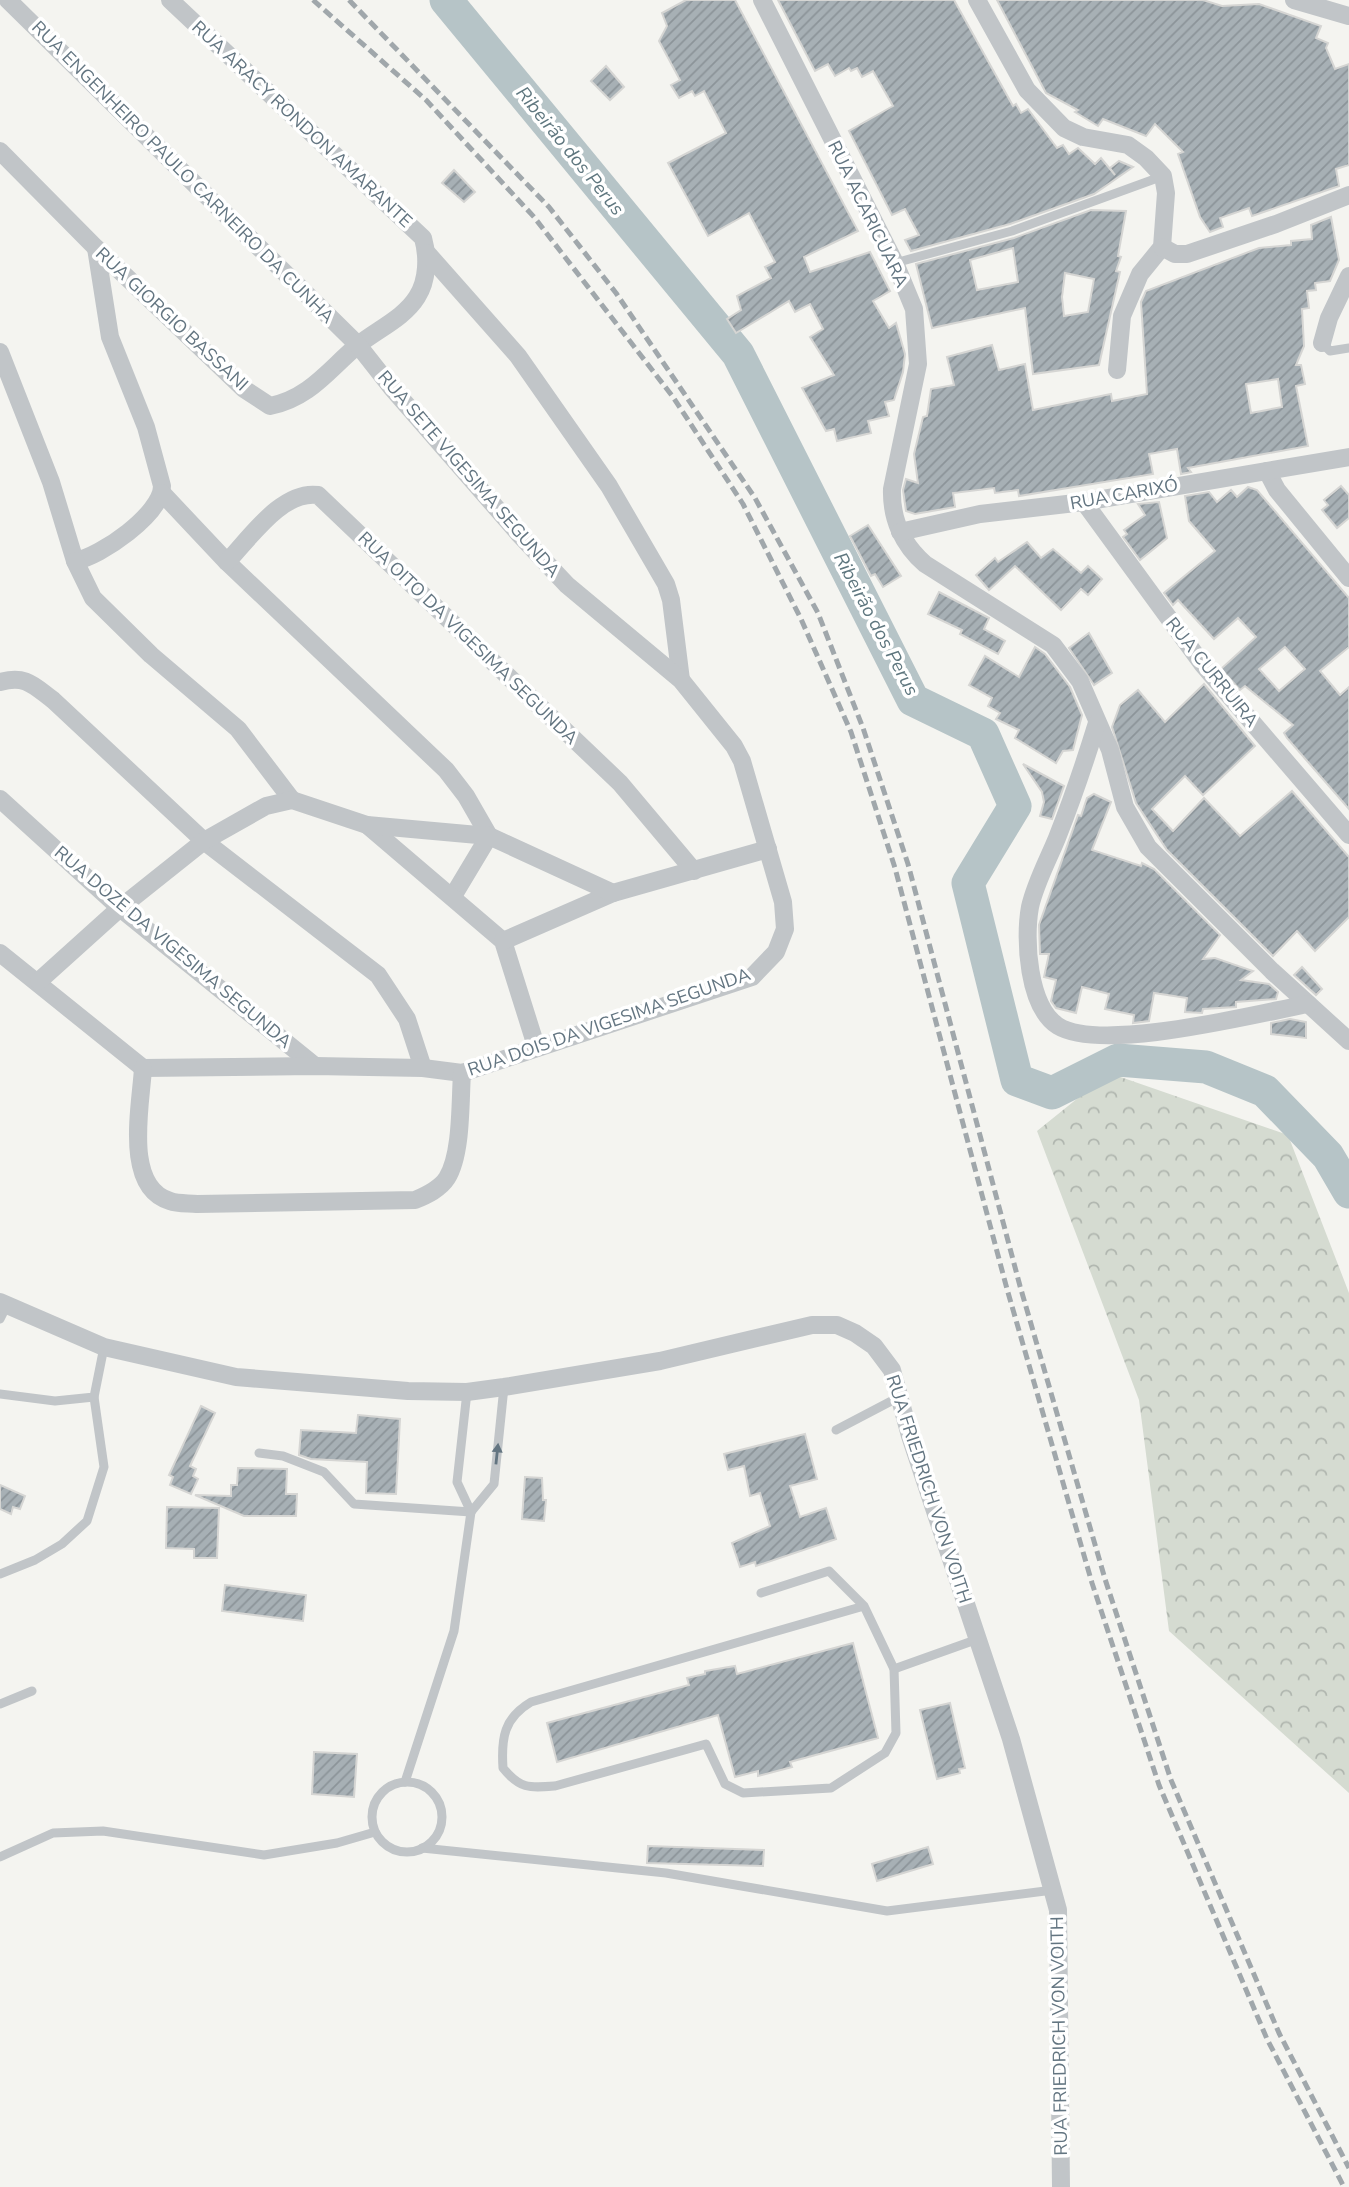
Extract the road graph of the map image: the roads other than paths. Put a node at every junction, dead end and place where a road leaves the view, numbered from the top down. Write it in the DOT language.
graph roads {
  1 [pos="8,0"];
  2 [pos="170,0"];
  3 [pos="762,0"];
  4 [pos="977,0"];
  5 [pos="1294,0"];
  6 [pos="1349,16"];
  7 [pos="0,151"];
  8 [pos="1163,176"];
  9 [pos="1349,195"];
  10 [pos="1162,247"];
  11 [pos="96,248"];
  12 [pos="427,253"];
  13 [pos="895,263"];
  14 [pos="1349,276"];
  15 [pos="1322,343"];
  16 [pos="358,345"];
  17 [pos="1349,348"];
  18 [pos="0,352"];
  19 [pos="1117,370"];
  20 [pos="1349,457"];
  21 [pos="1267,471"];
  22 [pos="162,493"];
  23 [pos="1084,502"];
  24 [pos="900,532"];
  25 [pos="75,561"];
  26 [pos="228,562"];
  27 [pos="1349,578"];
  28 [pos="681,680"];
  29 [pos="0,682"];
  30 [pos="1097,723"];
  31 [pos="0,799"];
  32 [pos="292,800"];
  33 [pos="367,825"];
  34 [pos="1349,835"];
  35 [pos="489,836"];
  36 [pos="204,841"];
  37 [pos="768,849"];
  38 [pos="694,871"];
  39 [pos="613,893"];
  40 [pos="453,896"];
  41 [pos="120,908"];
  42 [pos="503,941"];
  43 [pos="0,953"];
  44 [pos="39,981"];
  45 [pos="1308,1004"];
  46 [pos="1349,1041"];
  47 [pos="536,1046"];
  48 [pos="315,1066"];
  49 [pos="143,1068"];
  50 [pos="422,1068"];
  51 [pos="462,1073"];
  52 [pos="2,1309"];
  53 [pos="104,1347"];
  54 [pos="503,1387"];
  55 [pos="467,1392"];
  56 [pos="0,1394"];
  57 [pos="94,1397"];
  58 [pos="900,1398"];
  59 [pos="836,1430"];
  60 [pos="258,1453"];
  61 [pos="471,1512"];
  62 [pos="0,1574"];
  63 [pos="761,1592"];
  64 [pos="864,1606"];
  65 [pos="978,1639"];
  66 [pos="894,1669"];
  67 [pos="32,1692"];
  68 [pos="0,1704"];
  69 [pos="405,1782"];
  70 [pos="376,1832"];
  71 [pos="422,1848"];
  72 [pos="0,1857"];
  73 [pos="1053,1890"];
  74 [pos="1061,2187"];
  1 -- 16 [label="street, RUA ENGENHEIRO PAULO CARNEIRO DA CUNHA"];
  2 -- 12 [label="street, RUA ARACY RONDON AMARANTE"];
  3 -- 13 [label="street, RUA ACARICUARA"];
  4 -- 8 [label="street"];
  5 -- 6 [label="street"];
  7 -- 11 [label="street, RUA GIORGIO BASSANI"];
  8 -- 10 [label="street"];
  8 -- 13 [label="lane"];
  9 -- 10 [label="street"];
  10 -- 19 [label="street"];
  11 -- 16 [label="street, RUA GIORGIO BASSANI"];
  11 -- 22 [label="street"];
  12 -- 16 [label="street"];
  12 -- 28 [label="street, RUA ARACY RONDON AMARANTE"];
  13 -- 24 [label="street, RUA ACARICUARA"];
  14 -- 15 [label="street"];
  15 -- 17 [label="lane"];
  16 -- 28 [label="street, RUA SETE VIGESIMA SEGUNDA"];
  18 -- 25 [label="street"];
  20 -- 21 [label="street, RUA CARIXÓ"];
  21 -- 23 [label="street, RUA CARIXÓ"];
  21 -- 27 [label="street"];
  22 -- 25 [label="street"];
  22 -- 26 [label="street"];
  23 -- 24 [label="street, RUA CARIXÓ"];
  23 -- 34 [label="street, RUA CURRUIRA"];
  24 -- 30 [label="street, RUA ACARICUARA"];
  25 -- 32 [label="street"];
  26 -- 35 [label="street"];
  26 -- 38 [label="street, RUA OITO DA VIGESIMA SEGUNDA"];
  28 -- 37 [label="street, RUA DOIS DA VIGESIMA SEGUNDA"];
  29 -- 36 [label="street"];
  30 -- 45 [label="street, RUA ACARICUARA"];
  30 -- 45 [label="street"];
  31 -- 41 [label="street, RUA DOZE DA VIGESIMA SEGUNDA"];
  32 -- 33 [label="street"];
  32 -- 36 [label="street"];
  33 -- 35 [label="street"];
  33 -- 40 [label="street"];
  35 -- 39 [label="street"];
  35 -- 40 [label="street"];
  36 -- 41 [label="street"];
  36 -- 50 [label="street"];
  37 -- 38 [label="street"];
  37 -- 47 [label="street, RUA DOIS DA VIGESIMA SEGUNDA"];
  38 -- 39 [label="street"];
  39 -- 42 [label="street"];
  40 -- 42 [label="street"];
  41 -- 44 [label="street"];
  41 -- 48 [label="street, RUA DOZE DA VIGESIMA SEGUNDA"];
  42 -- 47 [label="street"];
  43 -- 44 [label="street"];
  44 -- 49 [label="street"];
  45 -- 46 [label="street, RUA ACARICUARA"];
  47 -- 51 [label="street, RUA DOIS DA VIGESIMA SEGUNDA"];
  48 -- 49 [label="street, RUA DOIS DA VIGESIMA SEGUNDA"];
  48 -- 50 [label="street, RUA DOIS DA VIGESIMA SEGUNDA"];
  49 -- 51 [label="street"];
  50 -- 51 [label="street, RUA DOIS DA VIGESIMA SEGUNDA"];
  52 -- 53 [label="street, RUA FRIEDRICH VON VOITH"];
  53 -- 55 [label="street, RUA FRIEDRICH VON VOITH"];
  53 -- 57 [label="lane"];
  54 -- 55 [label="street, RUA FRIEDRICH VON VOITH"];
  54 -- 58 [label="street, RUA FRIEDRICH VON VOITH"];
  61 -- 54 [label="lane, one-way"];
  55 -- 61 [label="lane"];
  56 -- 57 [label="lane"];
  57 -- 62 [label="lane"];
  58 -- 59 [label="lane"];
  58 -- 65 [label="street, RUA FRIEDRICH VON VOITH"];
  60 -- 61 [label="lane"];
  61 -- 69 [label="lane"];
  63 -- 64 [label="lane"];
  64 -- 66 [label="lane"];
  64 -- 66 [label="lane"];
  65 -- 66 [label="lane"];
  65 -- 73 [label="street, RUA FRIEDRICH VON VOITH"];
  67 -- 68 [label="lane"];
  69 -- 70 [label="lane"];
  69 -- 71 [label="lane"];
  70 -- 71 [label="lane"];
  70 -- 72 [label="lane"];
  71 -- 73 [label="lane"];
  73 -- 74 [label="street, RUA FRIEDRICH VON VOITH"];
}
